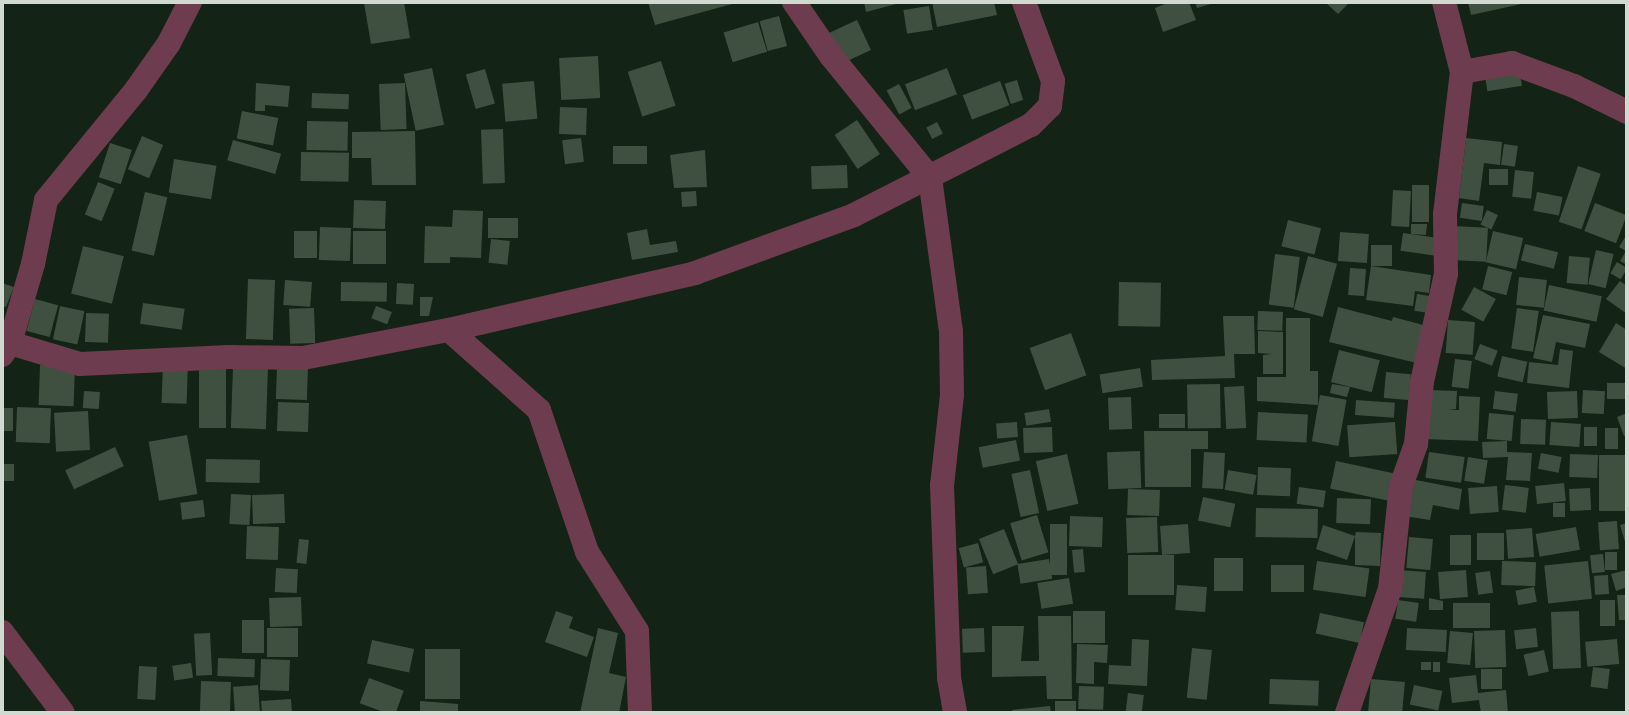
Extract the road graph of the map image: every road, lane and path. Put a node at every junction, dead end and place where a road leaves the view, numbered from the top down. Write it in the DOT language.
graph roads {
  1 [pos="190,2"];
  2 [pos="794,2"];
  3 [pos="1024,2"];
  4 [pos="1444,2"];
  5 [pos="1462,72"];
  6 [pos="1627,112"];
  7 [pos="930,178"];
  8 [pos="449,330"];
  9 [pos="6,349"];
  10 [pos="2,632"];
  11 [pos="63,713"];
  12 [pos="640,713"];
  13 [pos="955,713"];
  14 [pos="1347,713"];
  1 -- 9 [label="street"];
  2 -- 7 [label="street"];
  3 -- 7 [label="street"];
  4 -- 5 [label="street"];
  5 -- 6 [label="street"];
  5 -- 14 [label="street"];
  7 -- 8 [label="street"];
  7 -- 13 [label="street"];
  8 -- 9 [label="street"];
  8 -- 12 [label="street"];
  10 -- 11 [label="street"];
}
